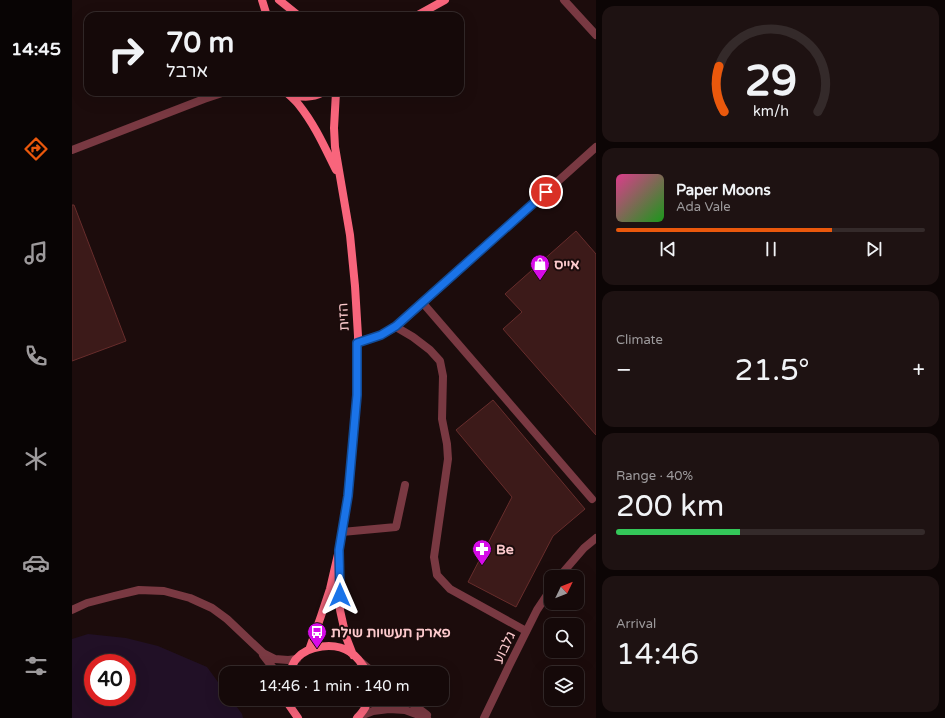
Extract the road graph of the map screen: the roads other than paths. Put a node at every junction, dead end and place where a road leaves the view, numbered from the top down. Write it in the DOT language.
graph roads {
  1 [pos="262,0"];
  2 [pos="279,0"];
  3 [pos="445,0"];
  4 [pos="564,0"];
  5 [pos="266,12"];
  6 [pos="294,12"];
  7 [pos="423,12"];
  8 [pos="596,35"];
  9 [pos="209,96"];
  10 [pos="213,96"];
  11 [pos="291,96"];
  12 [pos="301,96"];
  13 [pos="316,96"];
  14 [pos="336,96"];
  15 [pos="204,99"];
  16 [pos="596,147"];
  17 [pos="72,150"];
  18 [pos="340,178"];
  19 [pos="422,302"];
  20 [pos="396,326"];
  21 [pos="357,343"];
  22 [pos="405,485"];
  23 [pos="592,499"];
  24 [pos="342,532"];
  25 [pos="596,538"];
  26 [pos="339,550"];
  27 [pos="565,570"];
  28 [pos="544,600"];
  29 [pos="72,610"];
  30 [pos="526,631"];
  31 [pos="253,644"];
  32 [pos="309,650"];
  33 [pos="354,655"];
  34 [pos="297,659"];
  35 [pos="361,662"];
  36 [pos="271,666"];
  37 [pos="293,666"];
  38 [pos="363,666"];
  39 [pos="366,666"];
  40 [pos="289,706"];
  41 [pos="290,706"];
  42 [pos="366,706"];
  43 [pos="415,706"];
  44 [pos="292,718"];
  45 [pos="298,718"];
  46 [pos="357,718"];
  47 [pos="427,718"];
  48 [pos="431,718"];
  49 [pos="484,718"];
  1 -- 5 [label="street"];
  2 -- 6 [label="street"];
  3 -- 7 [label="street"];
  4 -- 8 [label="street"];
  9 -- 15 [label="street"];
  10 -- 15 [label="street"];
  11 -- 18 [label="street, הזית"];
  12 -- 13 [label="street"];
  14 -- 18 [label="street, הזית"];
  15 -- 17 [label="street"];
  16 -- 19 [label="street"];
  18 -- 21 [label="street, הזית"];
  19 -- 20 [label="street"];
  19 -- 23 [label="street"];
  20 -- 21 [label="street"];
  20 -- 30 [label="street"];
  21 -- 24 [label="street, הזית"];
  22 -- 24 [label="street"];
  24 -- 26 [label="street, הזית"];
  25 -- 27 [label="street"];
  26 -- 32 [label="street, הזית"];
  26 -- 33 [label="street, הזית"];
  28 -- 30 [label="street, גלבוע"];
  29 -- 31 [label="street"];
  30 -- 49 [label="street, גלבוע"];
  31 -- 34 [label="street"];
  31 -- 36 [label="street"];
  32 -- 33 [label="street"];
  32 -- 34 [label="street"];
  33 -- 35 [label="street"];
  34 -- 37 [label="street"];
  35 -- 38 [label="street"];
  35 -- 39 [label="street"];
  40 -- 44 [label="street"];
  41 -- 45 [label="street"];
  42 -- 46 [label="street"];
  43 -- 48 [label="street"];
  46 -- 47 [label="street"];
}
